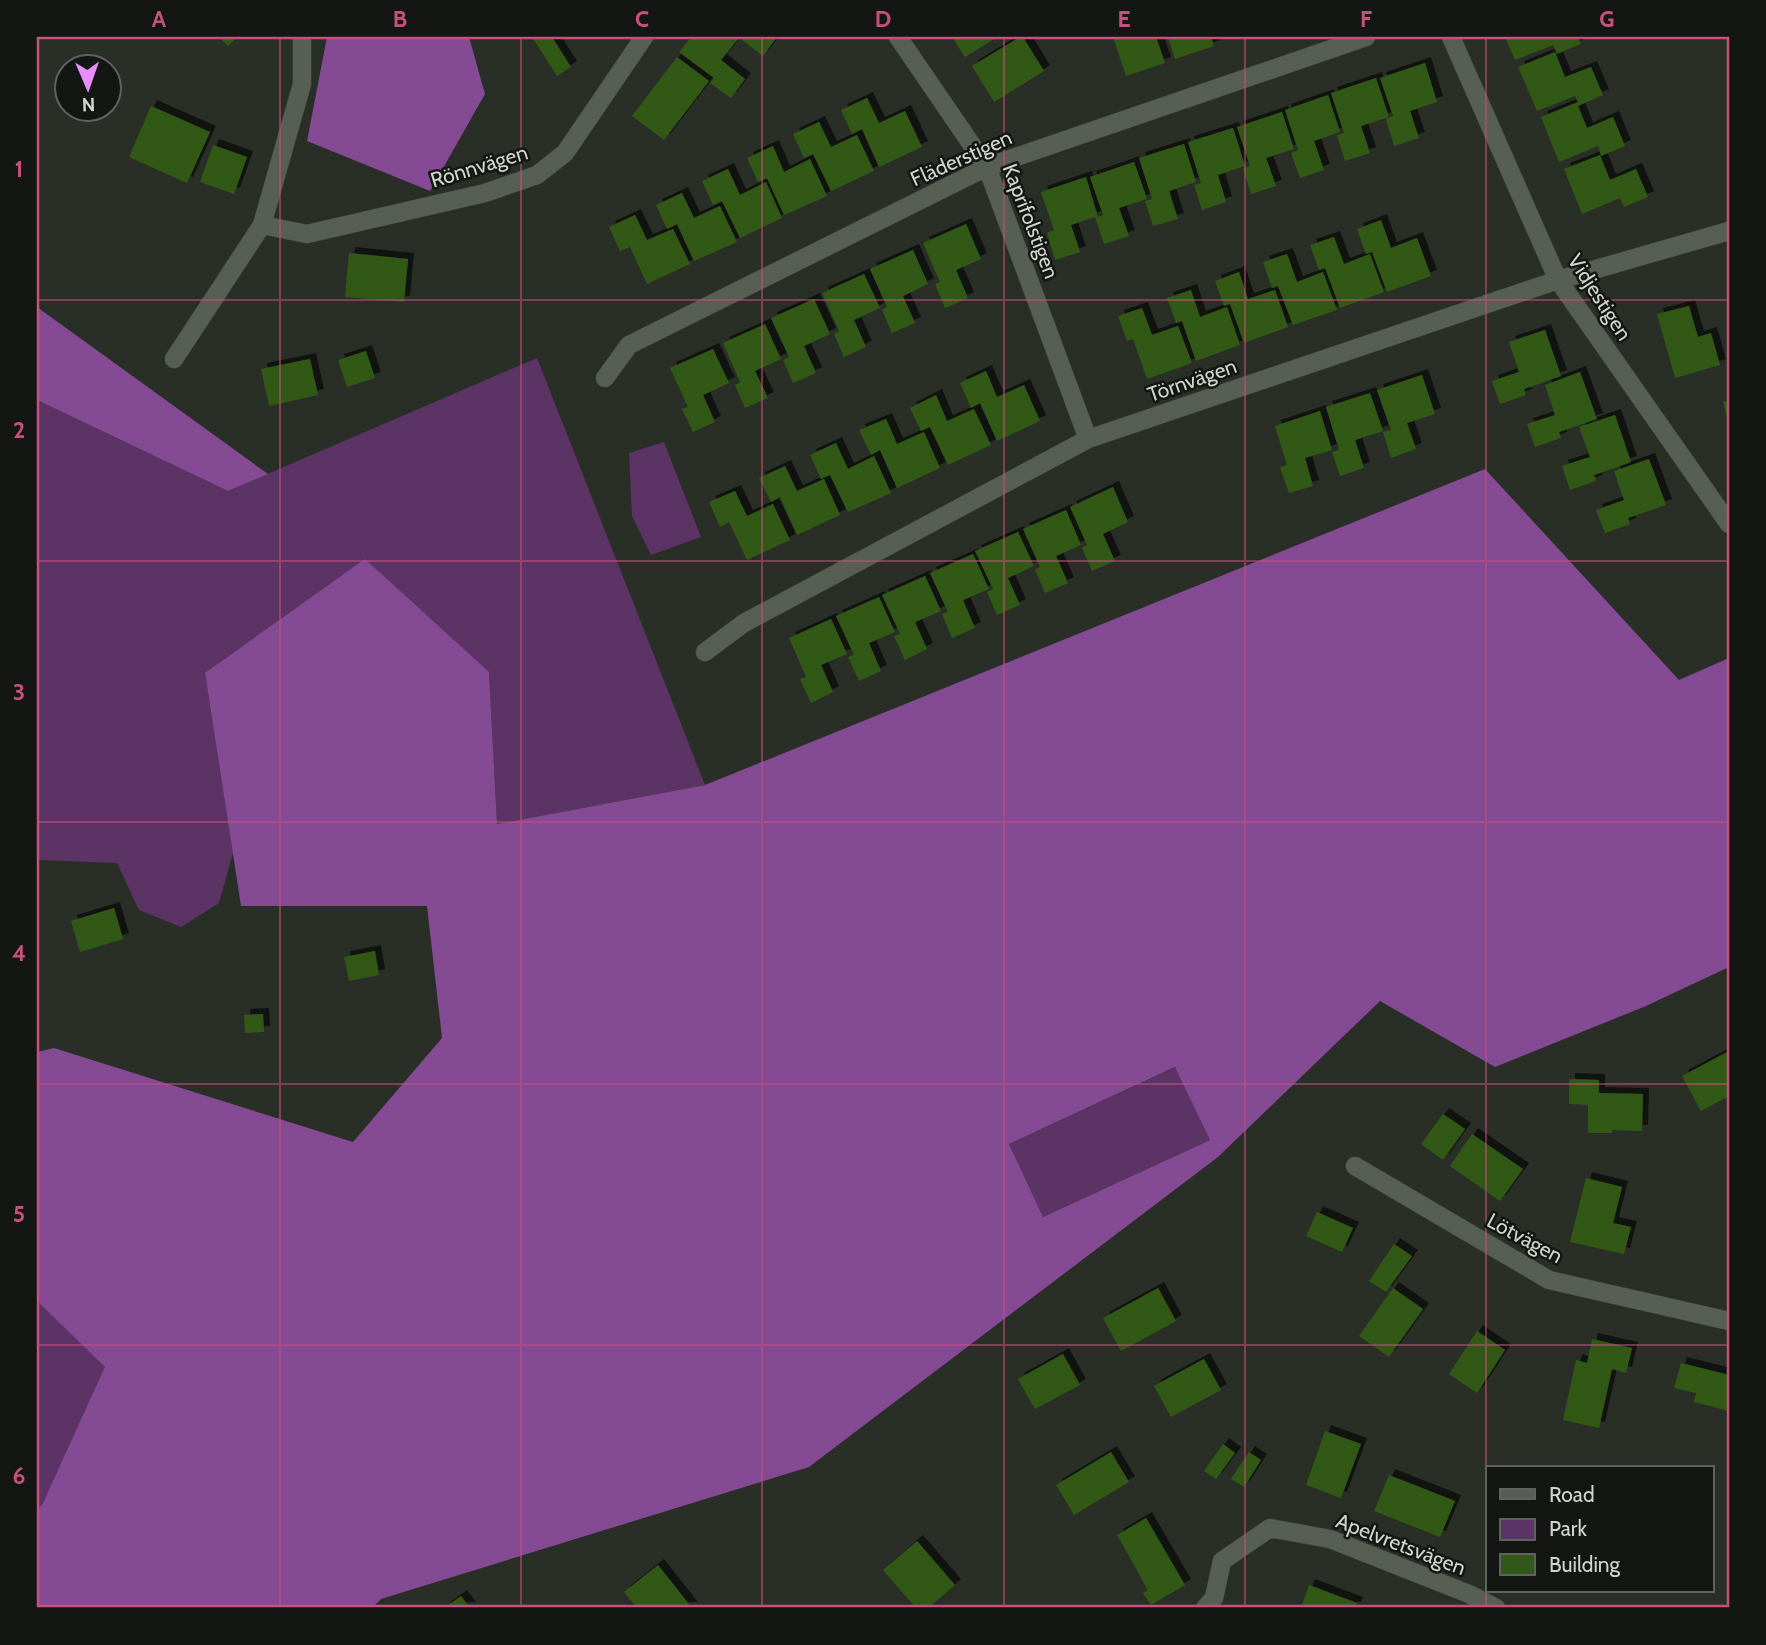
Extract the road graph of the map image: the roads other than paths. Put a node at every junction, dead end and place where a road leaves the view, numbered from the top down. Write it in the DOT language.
graph roads {
  1 [pos="302,37"];
  2 [pos="644,37"];
  3 [pos="898,37"];
  4 [pos="1366,37"];
  5 [pos="1451,37"];
  6 [pos="987,167"];
  7 [pos="262,225"];
  8 [pos="1729,231"];
  9 [pos="1558,280"];
  10 [pos="174,359"];
  11 [pos="605,378"];
  12 [pos="1088,439"];
  13 [pos="1729,524"];
  14 [pos="705,652"];
  15 [pos="1355,1166"];
  16 [pos="1729,1321"];
  17 [pos="1205,1608"];
  18 [pos="1496,1608"];
  1 -- 7 [label="street"];
  2 -- 7 [label="street, Rönnvägen"];
  3 -- 6 [label="street, Kaprifolstigen"];
  4 -- 6 [label="street, Fläderstigen"];
  5 -- 9 [label="street, Vidjestigen"];
  6 -- 11 [label="street, Fläderstigen"];
  6 -- 12 [label="street, Kaprifolstigen"];
  7 -- 10 [label="street"];
  8 -- 9 [label="street, Törnvägen"];
  9 -- 12 [label="street, Törnvägen"];
  9 -- 13 [label="street, Vidjestigen"];
  12 -- 14 [label="street, Törnvägen"];
  15 -- 16 [label="street, Lötvägen"];
  17 -- 18 [label="street, Apelvretsvägen"];
}
